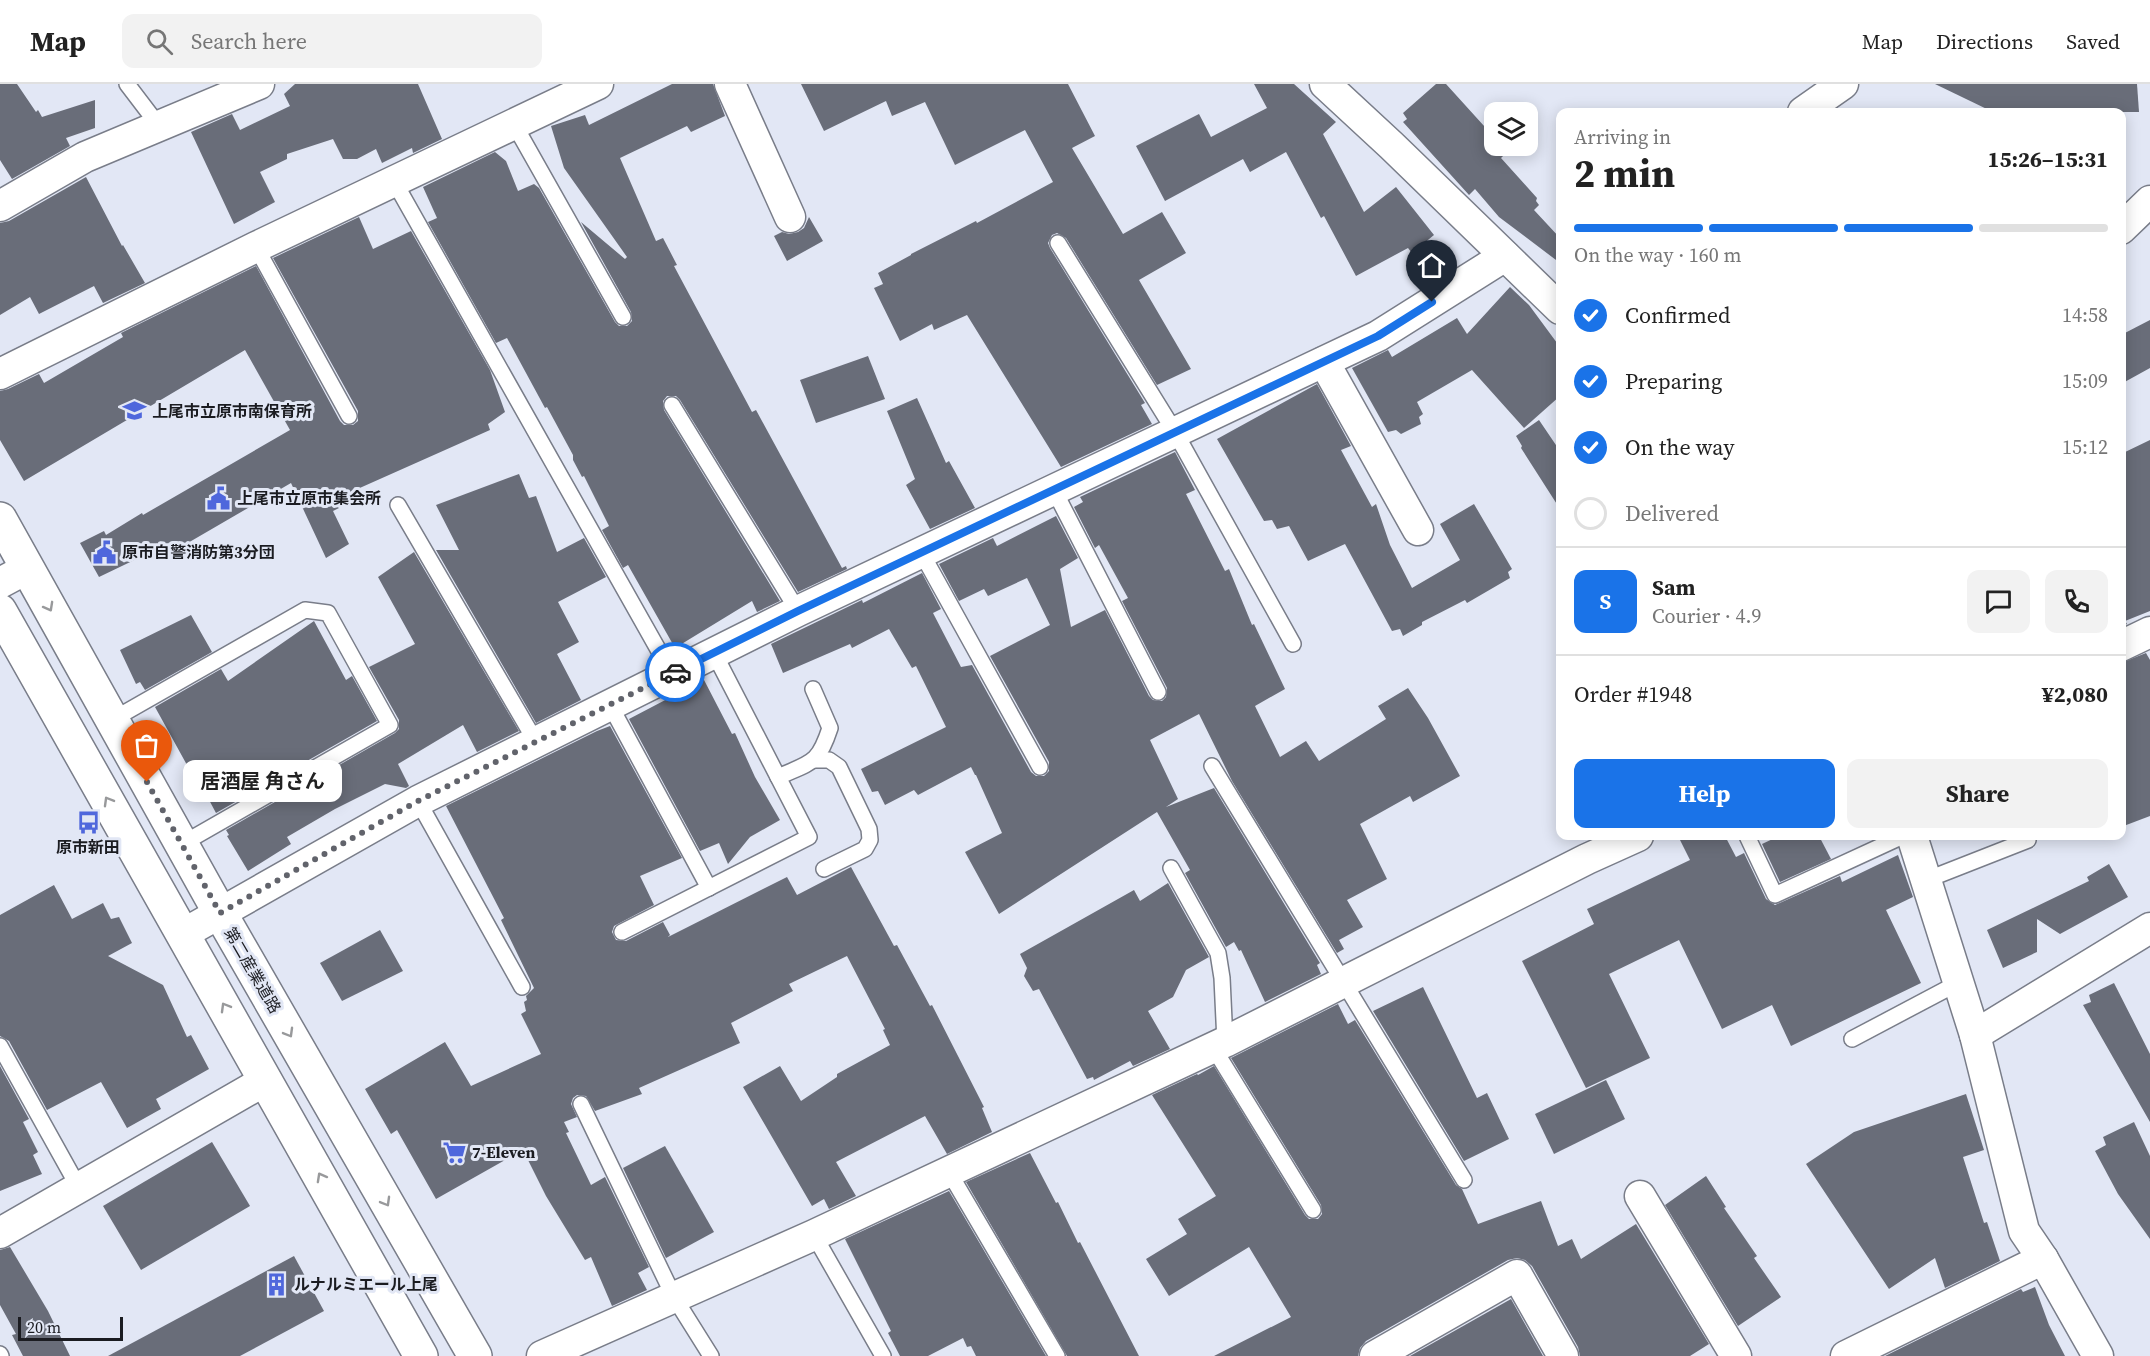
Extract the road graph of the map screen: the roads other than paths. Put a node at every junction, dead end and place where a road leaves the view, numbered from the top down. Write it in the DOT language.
graph roads {
  1 [pos="127,84"];
  2 [pos="259,84"];
  3 [pos="598,84"];
  4 [pos="730,84"];
  5 [pos="1325,84"];
  6 [pos="1843,84"];
  7 [pos="1809,108"];
  8 [pos="514,124"];
  9 [pos="159,126"];
  10 [pos="394,182"];
  11 [pos="2150,201"];
  12 [pos="0,206"];
  13 [pos="789,217"];
  14 [pos="2126,224"];
  15 [pos="1058,243"];
  16 [pos="256,247"];
  17 [pos="1505,256"];
  18 [pos="1555,296"];
  19 [pos="623,317"];
  20 [pos="1324,362"];
  21 [pos="0,374"];
  22 [pos="672,405"];
  23 [pos="349,416"];
  24 [pos="1175,432"];
  25 [pos="1054,490"];
  26 [pos="398,505"];
  27 [pos="0,519"];
  28 [pos="1418,530"];
  29 [pos="921,552"];
  30 [pos="14,576"];
  31 [pos="0,611"];
  32 [pos="798,611"];
  33 [pos="2150,632"];
  34 [pos="1293,644"];
  35 [pos="2126,644"];
  36 [pos="714,652"];
  37 [pos="672,674"];
  38 [pos="813,689"];
  39 [pos="1158,692"];
  40 [pos="610,705"];
  41 [pos="112,720"];
  42 [pos="536,742"];
  43 [pos="815,760"];
  44 [pos="1212,766"];
  45 [pos="1040,767"];
  46 [pos="778,777"];
  47 [pos="418,801"];
  48 [pos="1629,840"];
  49 [pos="1749,840"];
  50 [pos="1894,840"];
  51 [pos="1913,840"];
  52 [pos="2028,840"];
  53 [pos="182,844"];
  54 [pos="1171,868"];
  55 [pos="824,869"];
  56 [pos="1926,880"];
  57 [pos="709,888"];
  58 [pos="220,913"];
  59 [pos="2150,928"];
  60 [pos="622,932"];
  61 [pos="183,934"];
  62 [pos="1343,982"];
  63 [pos="1958,983"];
  64 [pos="522,987"];
  65 [pos="1975,1035"];
  66 [pos="1852,1039"];
  67 [pos="1219,1044"];
  68 [pos="0,1046"];
  69 [pos="266,1080"];
  70 [pos="581,1104"];
  71 [pos="949,1172"];
  72 [pos="1464,1180"];
  73 [pos="79,1188"];
  74 [pos="1640,1196"];
  75 [pos="1313,1210"];
  76 [pos="1,1230"];
  77 [pos="814,1235"];
  78 [pos="2043,1259"];
  79 [pos="674,1297"];
  80 [pos="421,1356"];
  81 [pos="475,1356"];
  82 [pos="542,1356"];
  83 [pos="711,1356"];
  84 [pos="883,1356"];
  85 [pos="1057,1356"];
  86 [pos="1375,1356"];
  87 [pos="1563,1356"];
  88 [pos="1737,1356"];
  89 [pos="1846,1356"];
  90 [pos="2098,1356"];
  1 -- 9 [label="lane"];
  2 -- 9 [label="street"];
  3 -- 8 [label="street"];
  4 -- 13 [label="street"];
  5 -- 17 [label="street"];
  6 -- 7 [label="street"];
  8 -- 10 [label="street"];
  8 -- 19 [label="lane"];
  9 -- 12 [label="street"];
  10 -- 16 [label="street"];
  10 -- 37 [label="lane"];
  11 -- 14 [label="street"];
  15 -- 24 [label="lane"];
  16 -- 21 [label="street"];
  16 -- 23 [label="lane"];
  17 -- 18 [label="street"];
  17 -- 20 [label="street"];
  20 -- 24 [label="street"];
  20 -- 28 [label="street"];
  22 -- 32 [label="lane"];
  24 -- 25 [label="street"];
  24 -- 34 [label="lane"];
  25 -- 29 [label="street"];
  25 -- 39 [label="lane"];
  26 -- 42 [label="lane"];
  27 -- 30 [label="main road, 第二産業道路"];
  29 -- 32 [label="street"];
  29 -- 45 [label="lane"];
  30 -- 41 [label="main road, 第二産業道路, one-way"];
  61 -- 31 [label="main road, one-way"];
  32 -- 36 [label="street"];
  33 -- 35 [label="street"];
  36 -- 37 [label="street"];
  36 -- 46 [label="lane"];
  37 -- 40 [label="street"];
  38 -- 43 [label="lane"];
  40 -- 42 [label="street"];
  40 -- 57 [label="lane"];
  41 -- 53 [label="main road, 第二産業道路"];
  41 -- 53 [label="lane"];
  42 -- 47 [label="street"];
  43 -- 46 [label="lane"];
  43 -- 55 [label="lane"];
  44 -- 62 [label="lane"];
  46 -- 57 [label="lane"];
  47 -- 58 [label="street"];
  47 -- 64 [label="lane"];
  48 -- 62 [label="street"];
  49 -- 50 [label="lane"];
  51 -- 56 [label="street"];
  52 -- 56 [label="lane"];
  53 -- 58 [label="main road, 第二産業道路"];
  54 -- 67 [label="lane"];
  56 -- 63 [label="street"];
  57 -- 60 [label="lane"];
  58 -- 61 [label="street"];
  58 -- 81 [label="main road, 第二産業道路, one-way"];
  59 -- 65 [label="street"];
  69 -- 61 [label="main road, one-way"];
  62 -- 67 [label="street"];
  62 -- 72 [label="lane"];
  63 -- 65 [label="street"];
  63 -- 66 [label="lane"];
  65 -- 78 [label="street"];
  67 -- 71 [label="street"];
  67 -- 75 [label="lane"];
  68 -- 73 [label="lane"];
  69 -- 73 [label="street"];
  80 -- 69 [label="main road, one-way"];
  70 -- 79 [label="lane"];
  71 -- 77 [label="street"];
  71 -- 85 [label="lane"];
  73 -- 76 [label="street"];
  74 -- 88 [label="street"];
  77 -- 79 [label="street"];
  77 -- 84 [label="lane"];
  78 -- 89 [label="street"];
  78 -- 90 [label="street"];
  79 -- 82 [label="street"];
  79 -- 83 [label="lane"];
  86 -- 87 [label="street"];
}
